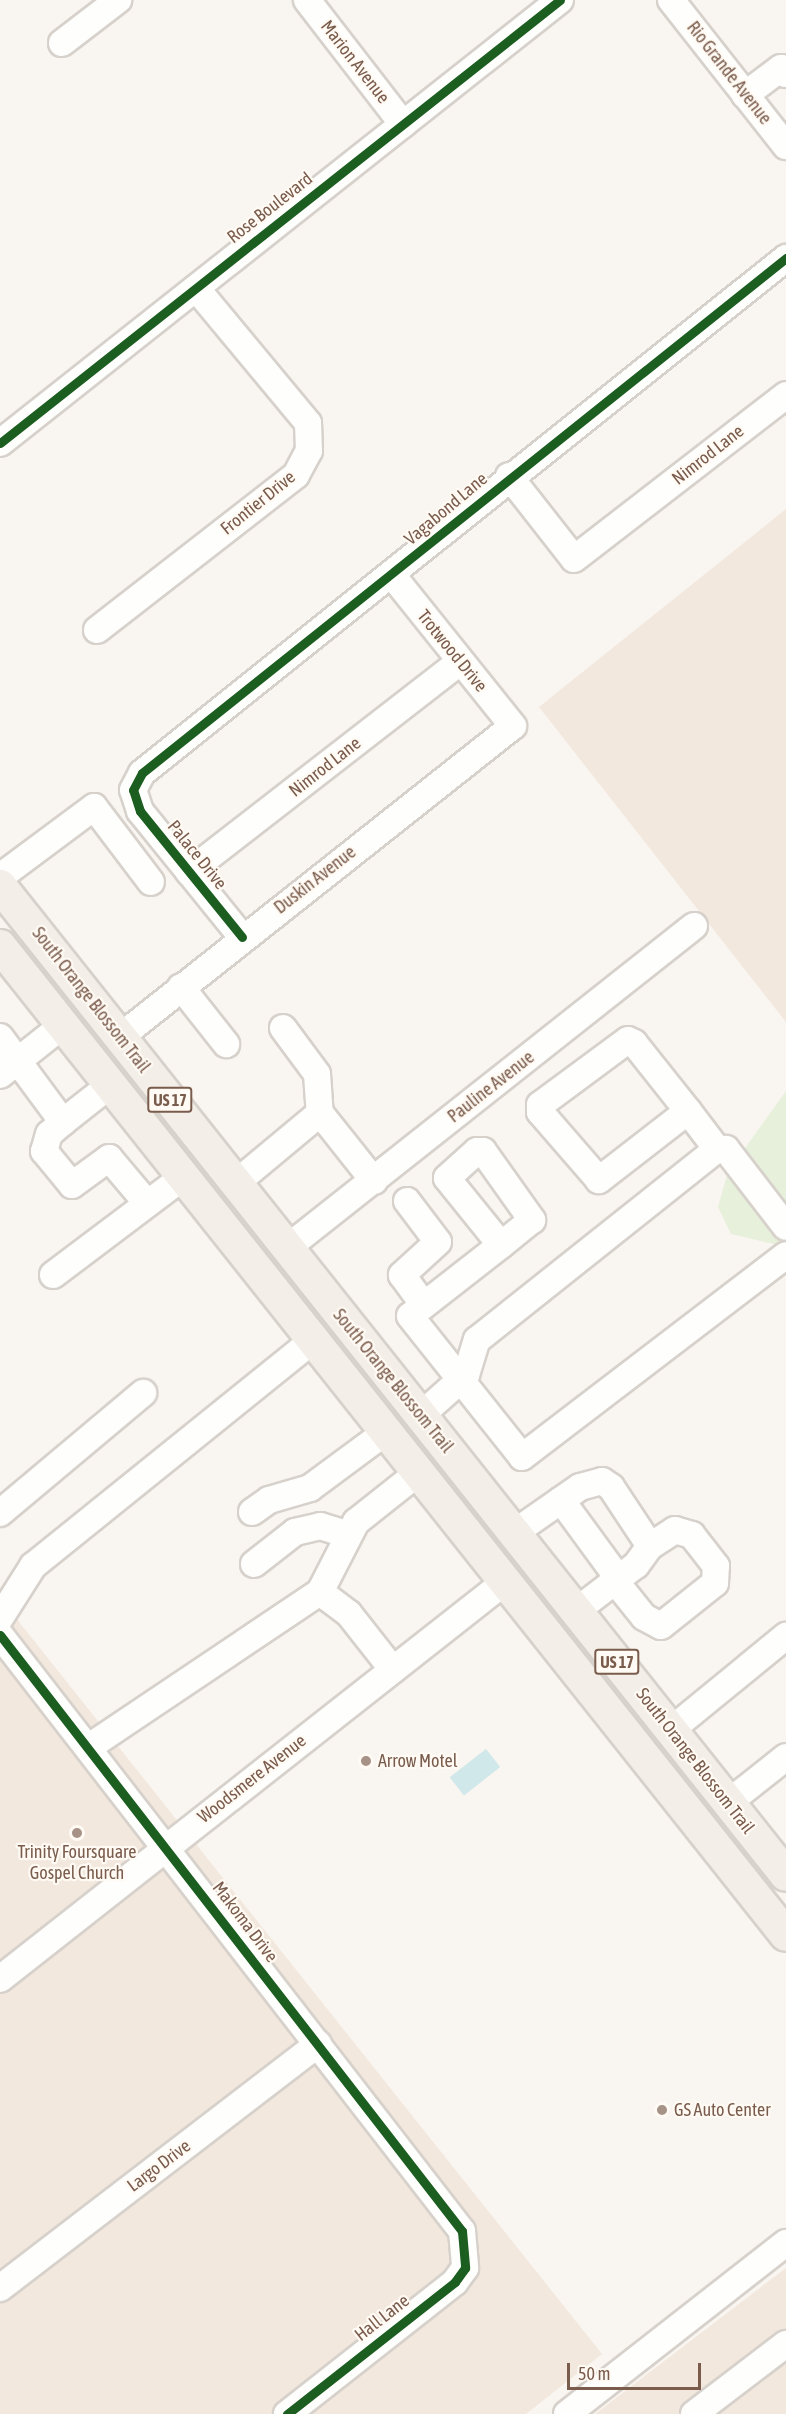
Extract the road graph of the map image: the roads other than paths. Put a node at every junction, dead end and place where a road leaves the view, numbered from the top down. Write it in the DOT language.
graph roads {
  1 [pos="118,0"];
  2 [pos="307,0"];
  3 [pos="560,0"];
  4 [pos="671,0"];
  5 [pos="62,44"];
  6 [pos="786,74"];
  7 [pos="746,95"];
  8 [pos="403,124"];
  9 [pos="786,146"];
  10 [pos="786,258"];
  11 [pos="196,288"];
  12 [pos="786,395"];
  13 [pos="0,443"];
  14 [pos="509,476"];
  15 [pos="393,576"];
  16 [pos="98,630"];
  17 [pos="460,662"];
  18 [pos="513,726"];
  19 [pos="134,790"];
  20 [pos="189,872"];
  21 [pos="0,877"];
  22 [pos="151,882"];
  23 [pos="0,886"];
  24 [pos="694,926"];
  25 [pos="242,937"];
  26 [pos="1,951"];
  27 [pos="181,987"];
  28 [pos="63,1026"];
  29 [pos="283,1029"];
  30 [pos="0,1037"];
  31 [pos="120,1037"];
  32 [pos="226,1044"];
  33 [pos="8,1069"];
  34 [pos="110,1085"];
  35 [pos="688,1111"];
  36 [pos="320,1113"];
  37 [pos="63,1122"];
  38 [pos="717,1149"];
  39 [pos="183,1177"];
  40 [pos="374,1181"];
  41 [pos="236,1183"];
  42 [pos="407,1201"];
  43 [pos="147,1203"];
  44 [pos="223,1227"];
  45 [pos="786,1227"];
  46 [pos="501,1245"];
  47 [pos="287,1248"];
  48 [pos="786,1255"];
  49 [pos="53,1275"];
  50 [pos="280,1299"];
  51 [pos="424,1305"];
  52 [pos="340,1315"];
  53 [pos="313,1340"];
  54 [pos="460,1381"];
  55 [pos="143,1393"];
  56 [pos="420,1416"];
  57 [pos="387,1431"];
  58 [pos="419,1472"];
  59 [pos="561,1500"];
  60 [pos="252,1512"];
  61 [pos="0,1513"];
  62 [pos="514,1533"];
  63 [pos="349,1534"];
  64 [pos="650,1546"];
  65 [pos="254,1564"];
  66 [pos="616,1580"];
  67 [pos="506,1581"];
  68 [pos="320,1592"];
  69 [pos="576,1611"];
  70 [pos="0,1618"];
  71 [pos="0,1635"];
  72 [pos="786,1636"];
  73 [pos="393,1670"];
  74 [pos="671,1730"];
  75 [pos="89,1747"];
  76 [pos="786,1757"];
  77 [pos="728,1803"];
  78 [pos="167,1846"];
  79 [pos="786,1875"];
  80 [pos="786,1935"];
  81 [pos="0,1980"];
  82 [pos="318,2044"];
  83 [pos="462,2231"];
  84 [pos="786,2243"];
  85 [pos="0,2288"];
  86 [pos="786,2344"];
  87 [pos="287,2414"];
  88 [pos="567,2414"];
  89 [pos="694,2414"];
  1 -- 5 [label="street"];
  2 -- 8 [label="street, Marion Avenue"];
  3 -- 8 [label="street, Rose Boulevard"];
  4 -- 7 [label="street, Rio Grande Avenue"];
  6 -- 7 [label="street"];
  7 -- 9 [label="street, Rio Grande Avenue"];
  8 -- 11 [label="street, Rose Boulevard"];
  10 -- 14 [label="street, Vagabond Lane"];
  11 -- 13 [label="street, Rose Boulevard"];
  11 -- 16 [label="street, Frontier Drive"];
  12 -- 14 [label="street, Nimrod Lane"];
  14 -- 15 [label="street, Vagabond Lane"];
  15 -- 17 [label="street, Trotwood Drive"];
  15 -- 19 [label="street, Vagabond Lane"];
  17 -- 18 [label="street, Trotwood Drive"];
  17 -- 20 [label="street, Nimrod Lane"];
  18 -- 25 [label="street, Duskin Avenue"];
  19 -- 20 [label="street, Palace Drive"];
  20 -- 25 [label="street, Palace Drive"];
  21 -- 22 [label="street"];
  23 -- 31 [label="main road, South Orange Blossom Trail / US 17"];
  24 -- 40 [label="street, Pauline Avenue"];
  25 -- 27 [label="street, Duskin Avenue"];
  26 -- 28 [label="main road, South Orange Blossom Trail / US 17"];
  27 -- 31 [label="street, Duskin Avenue"];
  27 -- 32 [label="street"];
  28 -- 33 [label="street"];
  28 -- 34 [label="main road, South Orange Blossom Trail / US 17"];
  29 -- 36 [label="street"];
  30 -- 33 [label="street"];
  31 -- 41 [label="main road, South Orange Blossom Trail / US 17"];
  33 -- 37 [label="street"];
  34 -- 37 [label="street"];
  34 -- 39 [label="main road, South Orange Blossom Trail / US 17"];
  35 -- 35 [label="street"];
  35 -- 38 [label="street"];
  36 -- 40 [label="street"];
  36 -- 41 [label="street"];
  37 -- 43 [label="street"];
  38 -- 45 [label="street"];
  38 -- 54 [label="street"];
  39 -- 43 [label="street"];
  39 -- 44 [label="main road, South Orange Blossom Trail / US 17"];
  40 -- 47 [label="street, Pauline Avenue"];
  41 -- 47 [label="main road, South Orange Blossom Trail / US 17"];
  42 -- 51 [label="street"];
  43 -- 49 [label="street"];
  44 -- 47 [label="main road"];
  44 -- 50 [label="main road, South Orange Blossom Trail / US 17"];
  46 -- 51 [label="street"];
  47 -- 52 [label="main road, South Orange Blossom Trail / US 17"];
  48 -- 54 [label="street"];
  50 -- 52 [label="main road"];
  50 -- 53 [label="main road, South Orange Blossom Trail / US 17"];
  51 -- 54 [label="street"];
  52 -- 56 [label="main road, South Orange Blossom Trail / US 17"];
  53 -- 57 [label="main road, South Orange Blossom Trail / US 17"];
  53 -- 70 [label="street"];
  54 -- 56 [label="street"];
  55 -- 61 [label="street"];
  56 -- 62 [label="main road, South Orange Blossom Trail / US 17"];
  57 -- 58 [label="main road, South Orange Blossom Trail / US 17"];
  57 -- 60 [label="street"];
  58 -- 63 [label="street"];
  58 -- 67 [label="main road, South Orange Blossom Trail / US 17"];
  59 -- 62 [label="street"];
  59 -- 64 [label="street"];
  59 -- 66 [label="street"];
  62 -- 69 [label="main road, South Orange Blossom Trail / US 17"];
  63 -- 65 [label="street"];
  63 -- 68 [label="street"];
  64 -- 66 [label="street"];
  64 -- 66 [label="street"];
  66 -- 69 [label="street"];
  67 -- 73 [label="street, Woodsmere Avenue"];
  67 -- 80 [label="main road, South Orange Blossom Trail / US 17"];
  68 -- 73 [label="street"];
  68 -- 75 [label="street"];
  69 -- 74 [label="main road, South Orange Blossom Trail / US 17"];
  71 -- 75 [label="street, Makoma Drive"];
  72 -- 74 [label="street"];
  73 -- 78 [label="street, Woodsmere Avenue"];
  74 -- 77 [label="main road, South Orange Blossom Trail / US 17"];
  75 -- 78 [label="street, Makoma Drive"];
  76 -- 77 [label="street"];
  77 -- 79 [label="main road, South Orange Blossom Trail / US 17"];
  78 -- 81 [label="street, Woodsmere Avenue"];
  78 -- 82 [label="street, Makoma Drive"];
  82 -- 83 [label="street, Makoma Drive"];
  82 -- 85 [label="street, Largo Drive"];
  83 -- 87 [label="street, Hall Lane"];
  84 -- 88 [label="street"];
  86 -- 89 [label="street"];
}
